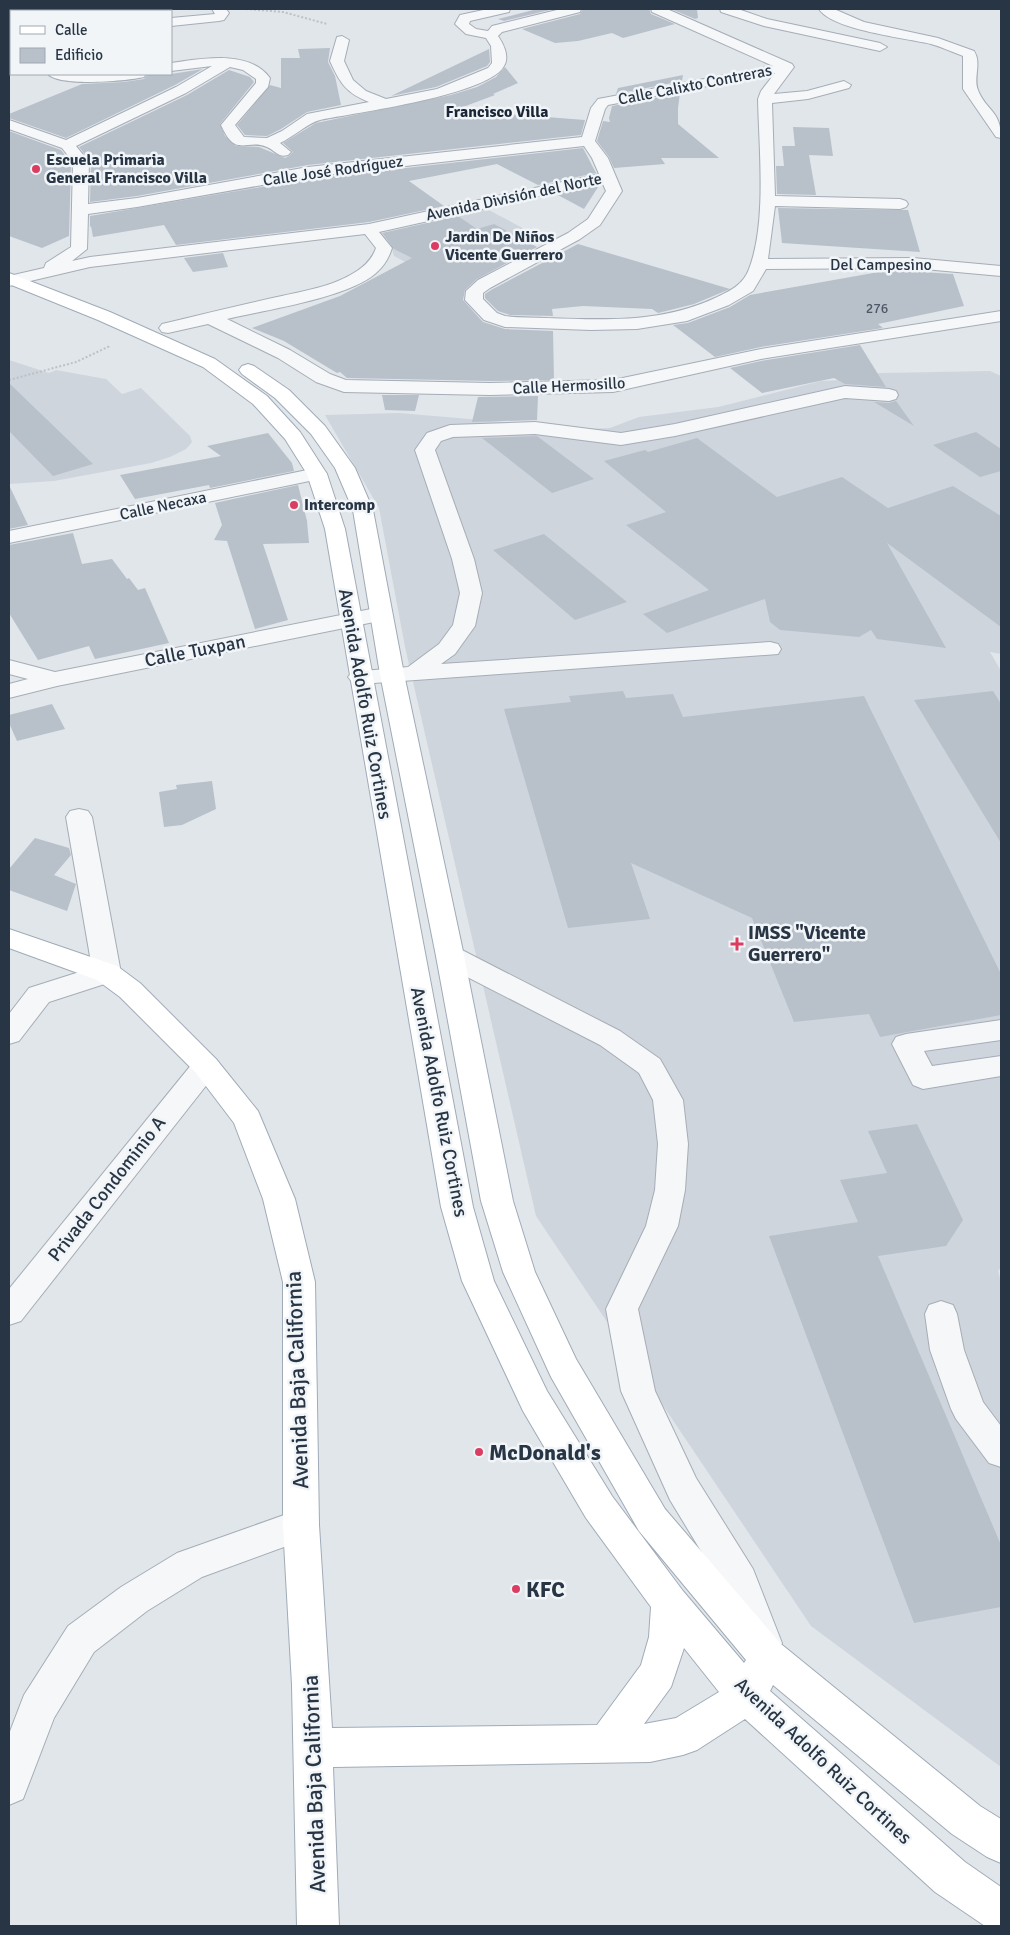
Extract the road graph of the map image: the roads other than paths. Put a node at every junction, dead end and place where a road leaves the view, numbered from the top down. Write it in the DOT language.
graph roads {
  1 [pos="504,9"];
  2 [pos="575,9"];
  3 [pos="657,9"];
  4 [pos="726,9"];
  5 [pos="825,9"];
  6 [pos="219,12"];
  7 [pos="172,22"];
  8 [pos="185,34"];
  9 [pos="491,35"];
  10 [pos="342,40"];
  11 [pos="947,46"];
  12 [pos="893,50"];
  13 [pos="924,52"];
  14 [pos="229,63"];
  15 [pos="172,67"];
  16 [pos="787,67"];
  17 [pos="70,75"];
  18 [pos="133,75"];
  19 [pos="86,76"];
  20 [pos="844,85"];
  21 [pos="765,100"];
  22 [pos="386,104"];
  23 [pos="9,124"];
  24 [pos="1001,134"];
  25 [pos="269,142"];
  26 [pos="588,142"];
  27 [pos="67,144"];
  28 [pos="291,158"];
  29 [pos="609,176"];
  30 [pos="768,200"];
  31 [pos="900,204"];
  32 [pos="80,210"];
  33 [pos="369,229"];
  34 [pos="760,264"];
  35 [pos="1001,271"];
  36 [pos="45,272"];
  37 [pos="10,275"];
  38 [pos="114,312"];
  39 [pos="1001,316"];
  40 [pos="208,317"];
  41 [pos="168,328"];
  42 [pos="889,395"];
  43 [pos="317,474"];
  44 [pos="9,538"];
  45 [pos="382,614"];
  46 [pos="350,620"];
  47 [pos="770,649"];
  48 [pos="9,668"];
  49 [pos="403,674"];
  50 [pos="360,677"];
  51 [pos="56,679"];
  52 [pos="9,692"];
  53 [pos="79,817"];
  54 [pos="9,938"];
  55 [pos="450,956"];
  56 [pos="107,973"];
  57 [pos="1001,1030"];
  58 [pos="9,1034"];
  59 [pos="206,1066"];
  60 [pos="1001,1066"];
  61 [pos="9,1312"];
  62 [pos="941,1314"];
  63 [pos="1001,1452"];
  64 [pos="300,1525"];
  65 [pos="670,1603"];
  66 [pos="768,1656"];
  67 [pos="747,1696"];
  68 [pos="608,1742"];
  69 [pos="313,1748"];
  70 [pos="9,1785"];
  71 [pos="1001,1843"];
  72 [pos="1001,1912"];
  73 [pos="318,1926"];
  1 -- 9 [label="street"];
  2 -- 9 [label="street"];
  3 -- 16 [label="street"];
  4 -- 12 [label="street"];
  5 -- 11 [label="street"];
  6 -- 7 [label="street"];
  6 -- 8 [label="street"];
  9 -- 22 [label="street"];
  10 -- 22 [label="street"];
  11 -- 13 [label="street"];
  11 -- 24 [label="street"];
  14 -- 15 [label="street"];
  14 -- 25 [label="street"];
  14 -- 27 [label="street"];
  16 -- 21 [label="street"];
  16 -- 26 [label="street, Calle Calixto Contreras"];
  17 -- 19 [label="street"];
  18 -- 19 [label="street"];
  20 -- 21 [label="street"];
  21 -- 30 [label="street, Avenida División del Norte"];
  22 -- 25 [label="street"];
  23 -- 27 [label="street"];
  25 -- 28 [label="street"];
  26 -- 29 [label="street"];
  26 -- 32 [label="street, Calle José Rodríguez"];
  27 -- 32 [label="street"];
  29 -- 33 [label="street, Avenida División del Norte"];
  29 -- 34 [label="street, Avenida División del Norte"];
  30 -- 31 [label="street"];
  30 -- 34 [label="street, Avenida División del Norte"];
  32 -- 36 [label="street"];
  33 -- 36 [label="street, Avenida División del Norte"];
  33 -- 40 [label="street"];
  34 -- 35 [label="street, Del Campesino"];
  36 -- 37 [label="main road, Avenida Adolfo Ruiz Cortines"];
  36 -- 38 [label="main road, Avenida Adolfo Ruiz Cortines"];
  37 -- 38 [label="main road, Avenida Adolfo Ruiz Cortines"];
  38 -- 41 [label="main road, Avenida Adolfo Ruiz Cortines"];
  38 -- 43 [label="main road, Avenida Adolfo Ruiz Cortines"];
  39 -- 40 [label="street, Calle Hermosillo"];
  40 -- 41 [label="street"];
  41 -- 45 [label="main road, Avenida Adolfo Ruiz Cortines"];
  42 -- 49 [label="street"];
  43 -- 44 [label="street, Calle Necaxa"];
  43 -- 46 [label="main road, Avenida Adolfo Ruiz Cortines"];
  45 -- 46 [label="street, Calle Tuxpan"];
  45 -- 49 [label="main road, Avenida Adolfo Ruiz Cortines"];
  46 -- 50 [label="main road, Avenida Adolfo Ruiz Cortines"];
  46 -- 51 [label="street, Calle Tuxpan"];
  47 -- 49 [label="street"];
  48 -- 51 [label="street"];
  49 -- 50 [label="street"];
  49 -- 55 [label="main road, Avenida Adolfo Ruiz Cortines"];
  50 -- 65 [label="main road, Avenida Adolfo Ruiz Cortines"];
  51 -- 52 [label="street, Calle Tuxpan"];
  53 -- 56 [label="street"];
  54 -- 56 [label="main road, Avenida Baja California"];
  55 -- 66 [label="main road, Avenida Adolfo Ruiz Cortines"];
  55 -- 66 [label="street"];
  56 -- 58 [label="street"];
  56 -- 59 [label="main road, Avenida Baja California"];
  57 -- 60 [label="street"];
  59 -- 61 [label="street, Privada Condominio A"];
  59 -- 64 [label="main road, Avenida Baja California"];
  62 -- 63 [label="street"];
  64 -- 69 [label="main road, Avenida Baja California"];
  64 -- 70 [label="street"];
  65 -- 67 [label="main road, Avenida Adolfo Ruiz Cortines"];
  65 -- 68 [label="main road"];
  66 -- 67 [label="main road"];
  66 -- 71 [label="main road, Avenida Adolfo Ruiz Cortines"];
  67 -- 68 [label="main road"];
  67 -- 72 [label="main road, Avenida Adolfo Ruiz Cortines"];
  68 -- 69 [label="main road"];
  69 -- 73 [label="main road, Avenida Baja California"];
}
